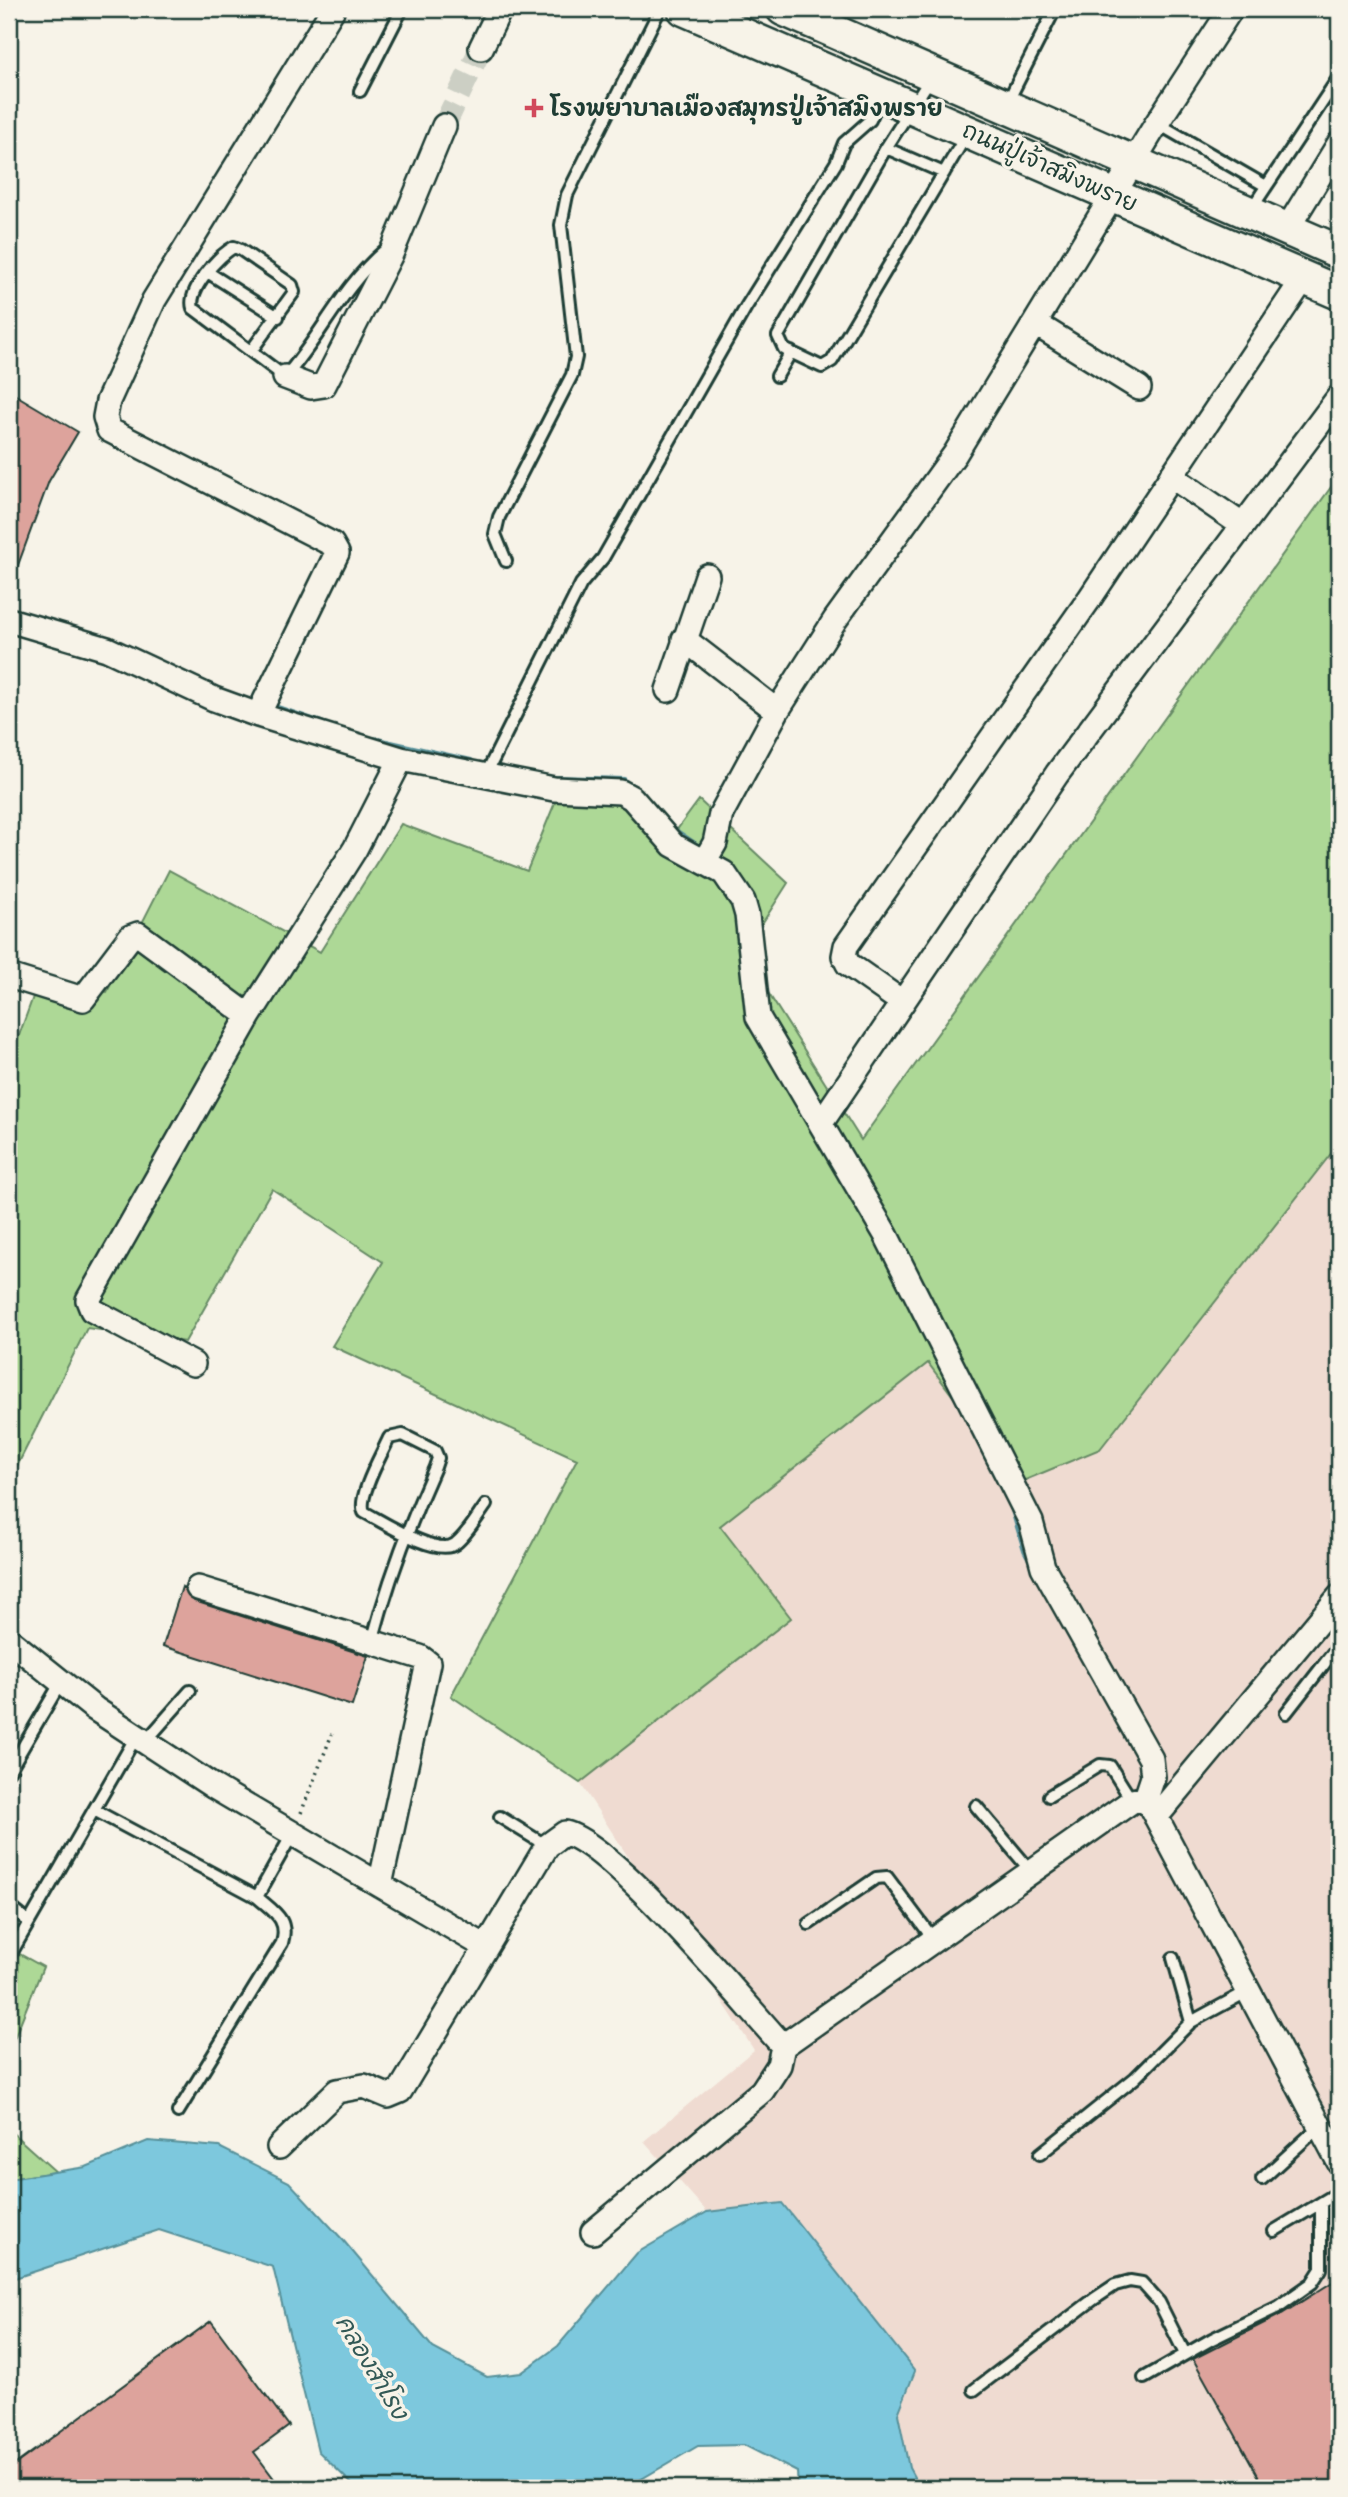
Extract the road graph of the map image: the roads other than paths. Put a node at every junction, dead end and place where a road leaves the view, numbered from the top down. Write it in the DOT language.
graph roads {
  1 [pos="333,9"];
  2 [pos="402,9"];
  3 [pos="500,9"];
  4 [pos="660,9"];
  5 [pos="684,9"];
  6 [pos="783,9"];
  7 [pos="1055,9"];
  8 [pos="1231,9"];
  9 [pos="481,48"];
  10 [pos="933,74"];
  11 [pos="1339,77"];
  12 [pos="360,91"];
  13 [pos="882,93"];
  14 [pos="1006,106"];
  15 [pos="912,107"];
  16 [pos="1157,123"];
  17 [pos="444,125"];
  18 [pos="968,131"];
  19 [pos="1339,144"];
  20 [pos="886,148"];
  21 [pos="1132,162"];
  22 [pos="1333,170"];
  23 [pos="944,173"];
  24 [pos="1266,186"];
  25 [pos="1114,196"];
  26 [pos="1249,213"];
  27 [pos="1287,229"];
  28 [pos="396,241"];
  29 [pos="1339,252"];
  30 [pos="209,273"];
  31 [pos="1304,278"];
  32 [pos="1339,293"];
  33 [pos="278,317"];
  34 [pos="1036,324"];
  35 [pos="251,351"];
  36 [pos="791,352"];
  37 [pos="777,376"];
  38 [pos="285,377"];
  39 [pos="1139,388"];
  40 [pos="1339,397"];
  41 [pos="1171,476"];
  42 [pos="1242,524"];
  43 [pos="506,561"];
  44 [pos="707,576"];
  45 [pos="9,620"];
  46 [pos="684,639"];
  47 [pos="668,691"];
  48 [pos="261,709"];
  49 [pos="777,711"];
  50 [pos="401,759"];
  51 [pos="489,768"];
  52 [pos="709,854"];
  53 [pos="9,976"];
  54 [pos="902,1002"];
  55 [pos="249,1016"];
  56 [pos="827,1115"];
  57 [pos="192,1364"];
  58 [pos="486,1505"];
  59 [pos="405,1533"];
  60 [pos="198,1588"];
  61 [pos="1339,1597"];
  62 [pos="9,1640"];
  63 [pos="372,1642"];
  64 [pos="1339,1645"];
  65 [pos="61,1682"];
  66 [pos="190,1691"];
  67 [pos="1286,1713"];
  68 [pos="141,1738"];
  69 [pos="9,1770"];
  70 [pos="1049,1796"];
  71 [pos="1145,1805"];
  72 [pos="976,1807"];
  73 [pos="96,1811"];
  74 [pos="500,1816"];
  75 [pos="293,1833"];
  76 [pos="547,1846"];
  77 [pos="1030,1870"];
  78 [pos="380,1885"];
  79 [pos="257,1897"];
  80 [pos="9,1906"];
  81 [pos="29,1923"];
  82 [pos="808,1924"];
  83 [pos="934,1940"];
  84 [pos="486,1947"];
  85 [pos="9,1957"];
  86 [pos="1173,1958"];
  87 [pos="1250,1990"];
  88 [pos="1191,2022"];
  89 [pos="783,2046"];
  90 [pos="178,2112"];
  91 [pos="1328,2128"];
  92 [pos="279,2147"];
  93 [pos="1040,2154"];
  94 [pos="1339,2162"];
  95 [pos="1262,2179"];
  96 [pos="1339,2192"];
  97 [pos="1321,2203"];
  98 [pos="1274,2231"];
  99 [pos="593,2232"];
  100 [pos="1185,2354"];
  101 [pos="1144,2378"];
  102 [pos="974,2389"];
  1 -- 48 [label="street"];
  2 -- 12 [label="lane"];
  3 -- 9 [label="street"];
  4 -- 43 [label="lane"];
  5 -- 13 [label="main road, ถนนปู่เจ้าสมิงพราย"];
  6 -- 10 [label="main road, ถนนปู่เจ้าสมิงพราย"];
  7 -- 14 [label="lane"];
  8 -- 16 [label="street"];
  10 -- 14 [label="main road, ถนนปู่เจ้าสมิงพราย"];
  10 -- 15 [label="lane"];
  11 -- 24 [label="lane"];
  13 -- 15 [label="main road, ถนนปู่เจ้าสมิงพราย"];
  13 -- 51 [label="lane"];
  14 -- 21 [label="main road, ถนนปู่เจ้าสมิงพราย"];
  15 -- 18 [label="main road, ถนนปู่เจ้าสมิงพราย"];
  15 -- 20 [label="lane"];
  16 -- 21 [label="street"];
  16 -- 24 [label="lane"];
  17 -- 28 [label="street"];
  18 -- 23 [label="lane"];
  18 -- 25 [label="main road, ถนนปู่เจ้าสมิงพราย"];
  19 -- 22 [label="street"];
  20 -- 23 [label="lane"];
  20 -- 36 [label="lane"];
  21 -- 25 [label="street"];
  21 -- 26 [label="main road, ถนนปู่เจ้าสมิงพราย"];
  22 -- 27 [label="street"];
  23 -- 36 [label="lane"];
  24 -- 26 [label="lane"];
  25 -- 31 [label="main road, ถนนปู่เจ้าสมิงพราย"];
  25 -- 34 [label="street"];
  26 -- 27 [label="main road, ถนนปู่เจ้าสมิงพราย"];
  27 -- 29 [label="main road, ถนนปู่เจ้าสมิงพราย"];
  28 -- 38 [label="lane"];
  28 -- 38 [label="street"];
  30 -- 33 [label="lane"];
  30 -- 33 [label="lane"];
  30 -- 35 [label="lane"];
  31 -- 32 [label="main road, ถนนปู่เจ้าสมิงพราย"];
  31 -- 41 [label="street"];
  33 -- 35 [label="lane"];
  34 -- 39 [label="street"];
  34 -- 49 [label="street"];
  35 -- 38 [label="lane"];
  36 -- 37 [label="lane"];
  40 -- 42 [label="street"];
  41 -- 42 [label="street"];
  41 -- 54 [label="street"];
  42 -- 54 [label="street"];
  44 -- 46 [label="street"];
  45 -- 48 [label="street"];
  46 -- 47 [label="street"];
  46 -- 49 [label="street"];
  48 -- 50 [label="street"];
  49 -- 52 [label="street"];
  50 -- 51 [label="street"];
  50 -- 55 [label="street"];
  51 -- 52 [label="street"];
  52 -- 56 [label="street"];
  53 -- 55 [label="street"];
  54 -- 56 [label="street"];
  55 -- 57 [label="street"];
  56 -- 71 [label="street"];
  58 -- 59 [label="lane"];
  59 -- 59 [label="lane"];
  59 -- 63 [label="lane"];
  60 -- 63 [label="street"];
  61 -- 71 [label="street"];
  62 -- 65 [label="street"];
  63 -- 78 [label="street"];
  64 -- 67 [label="lane"];
  65 -- 68 [label="street"];
  65 -- 69 [label="lane"];
  66 -- 68 [label="lane"];
  68 -- 73 [label="lane"];
  68 -- 75 [label="street"];
  70 -- 71 [label="lane"];
  71 -- 77 [label="street"];
  71 -- 87 [label="street"];
  72 -- 77 [label="lane"];
  73 -- 79 [label="lane"];
  73 -- 81 [label="lane"];
  74 -- 76 [label="lane"];
  75 -- 78 [label="street"];
  75 -- 79 [label="lane"];
  76 -- 84 [label="street"];
  76 -- 89 [label="street"];
  77 -- 83 [label="street"];
  78 -- 84 [label="street"];
  79 -- 90 [label="lane"];
  80 -- 81 [label="lane"];
  81 -- 85 [label="lane"];
  82 -- 83 [label="lane"];
  83 -- 89 [label="street"];
  84 -- 92 [label="street"];
  86 -- 88 [label="lane"];
  87 -- 88 [label="lane"];
  87 -- 91 [label="street"];
  88 -- 93 [label="lane"];
  89 -- 99 [label="street"];
  91 -- 94 [label="street"];
  91 -- 95 [label="lane"];
  96 -- 97 [label="lane"];
  97 -- 98 [label="lane"];
  97 -- 100 [label="lane"];
  100 -- 101 [label="lane"];
  100 -- 102 [label="lane"];
}
